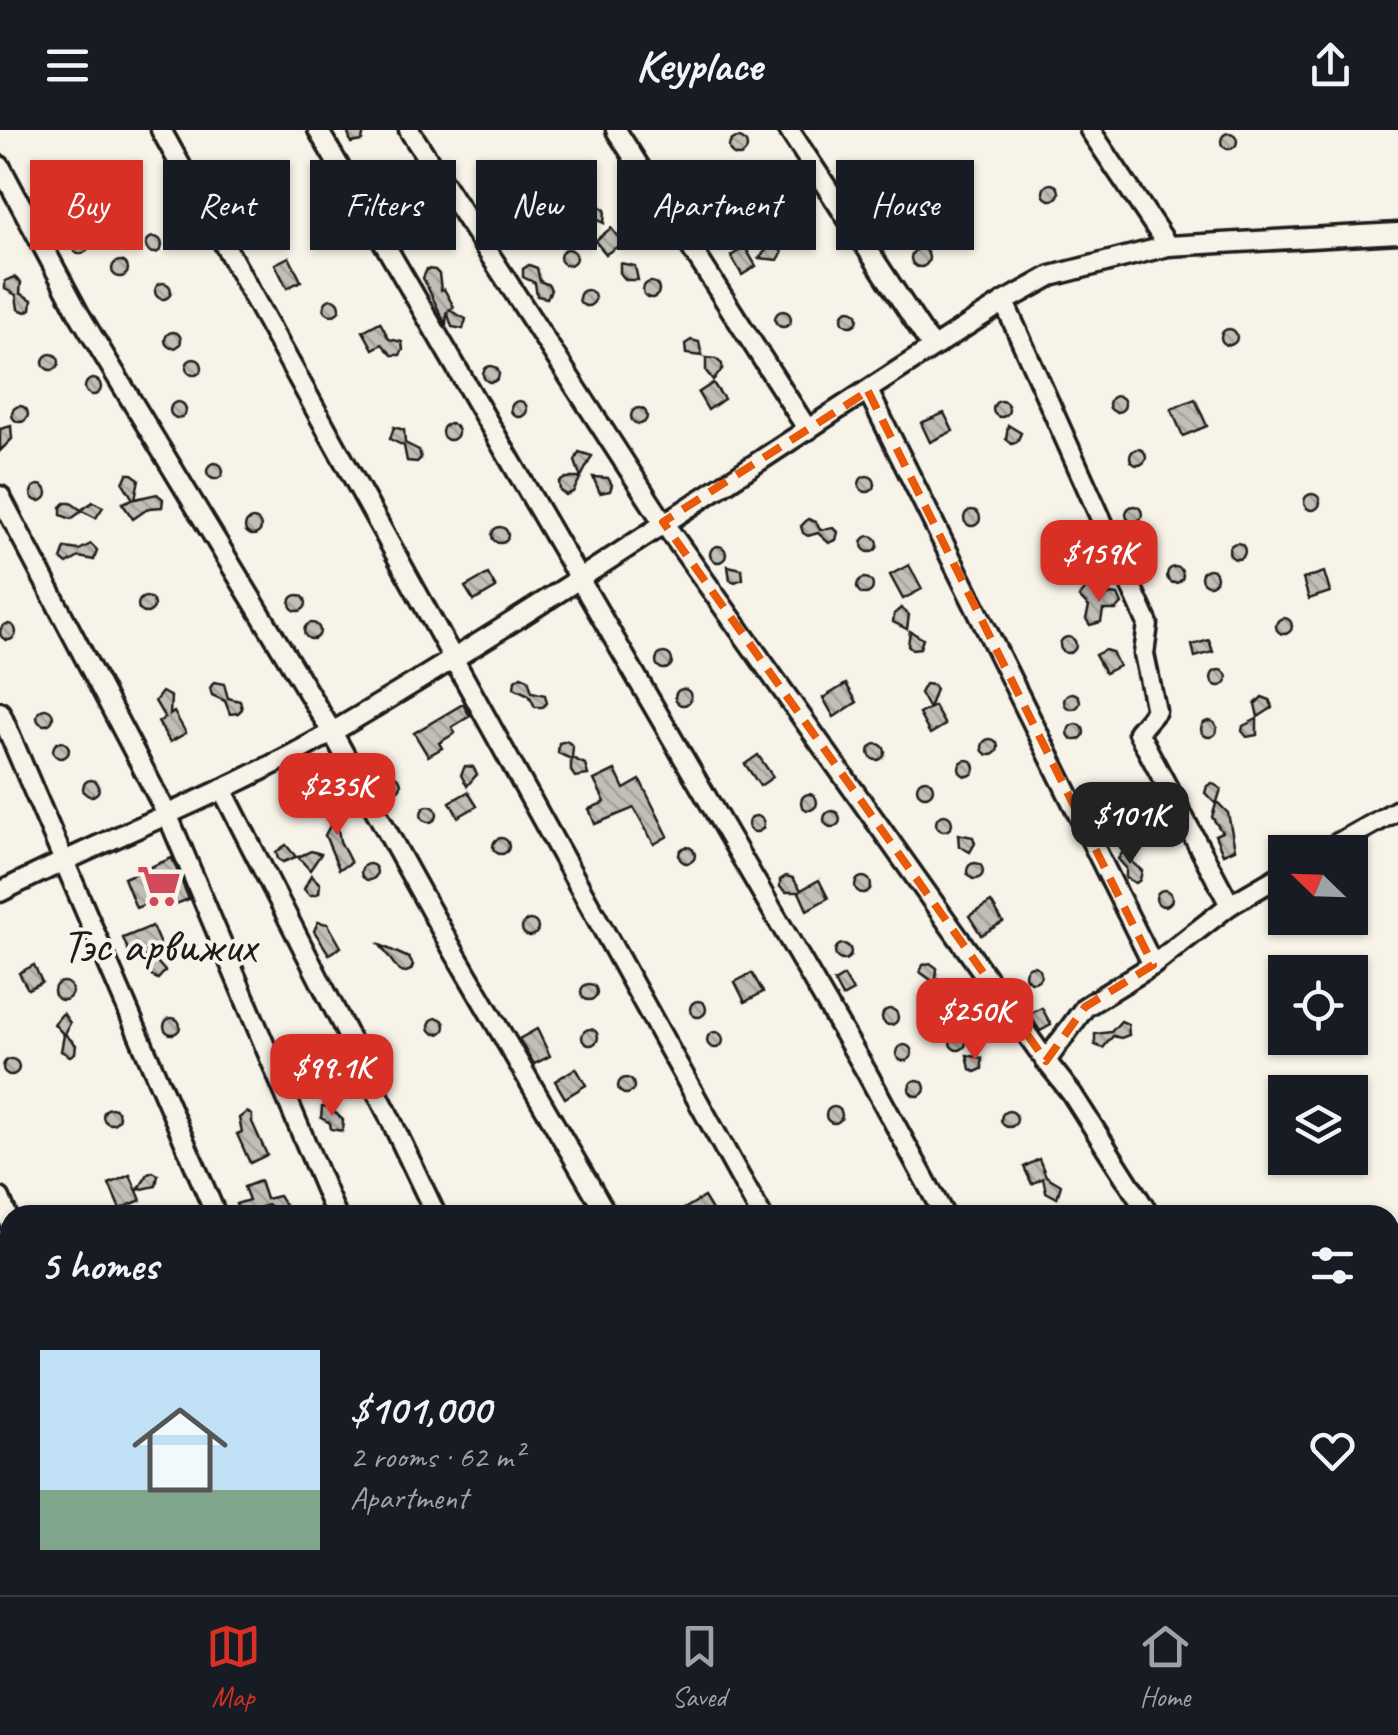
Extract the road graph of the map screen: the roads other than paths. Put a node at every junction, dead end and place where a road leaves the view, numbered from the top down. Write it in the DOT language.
graph roads {
  1 [pos="161,130"];
  2 [pos="318,130"];
  3 [pos="408,130"];
  4 [pos="616,130"];
  5 [pos="789,130"];
  6 [pos="1090,130"];
  7 [pos="0,166"];
  8 [pos="1398,233"];
  9 [pos="1168,246"];
  10 [pos="1004,302"];
  11 [pos="932,347"];
  12 [pos="868,391"];
  13 [pos="808,430"];
  14 [pos="0,496"];
  15 [pos="663,522"];
  16 [pos="578,577"];
  17 [pos="452,658"];
  18 [pos="0,712"];
  19 [pos="332,732"];
  20 [pos="222,789"];
  21 [pos="1398,810"];
  22 [pos="168,816"];
  23 [pos="1353,835"];
  24 [pos="64,860"];
  25 [pos="1268,884"];
  26 [pos="0,892"];
  27 [pos="1230,906"];
  28 [pos="1154,966"];
  29 [pos="1046,1061"];
  30 [pos="212,1205"];
  31 [pos="332,1205"];
  32 [pos="431,1205"];
  33 [pos="600,1205"];
  34 [pos="755,1205"];
  35 [pos="939,1205"];
  36 [pos="1143,1205"];
  1 -- 17 [label="street"];
  2 -- 16 [label="street"];
  3 -- 15 [label="street"];
  4 -- 13 [label="street"];
  5 -- 11 [label="street"];
  6 -- 9 [label="street"];
  7 -- 19 [label="street"];
  8 -- 9 [label="street"];
  9 -- 10 [label="street"];
  10 -- 11 [label="street"];
  10 -- 27 [label="street"];
  11 -- 12 [label="street"];
  12 -- 13 [label="street"];
  12 -- 28 [label="street"];
  13 -- 15 [label="street"];
  14 -- 22 [label="street"];
  15 -- 16 [label="street"];
  15 -- 29 [label="street"];
  16 -- 17 [label="street"];
  16 -- 35 [label="street"];
  17 -- 19 [label="street"];
  17 -- 34 [label="street"];
  18 -- 24 [label="street"];
  19 -- 20 [label="street"];
  19 -- 33 [label="street"];
  20 -- 22 [label="street"];
  20 -- 32 [label="street"];
  21 -- 23 [label="street"];
  22 -- 24 [label="street"];
  22 -- 31 [label="street"];
  24 -- 26 [label="street"];
  24 -- 30 [label="street"];
  25 -- 27 [label="street"];
  27 -- 28 [label="street"];
  28 -- 29 [label="street"];
  29 -- 36 [label="street"];
}
